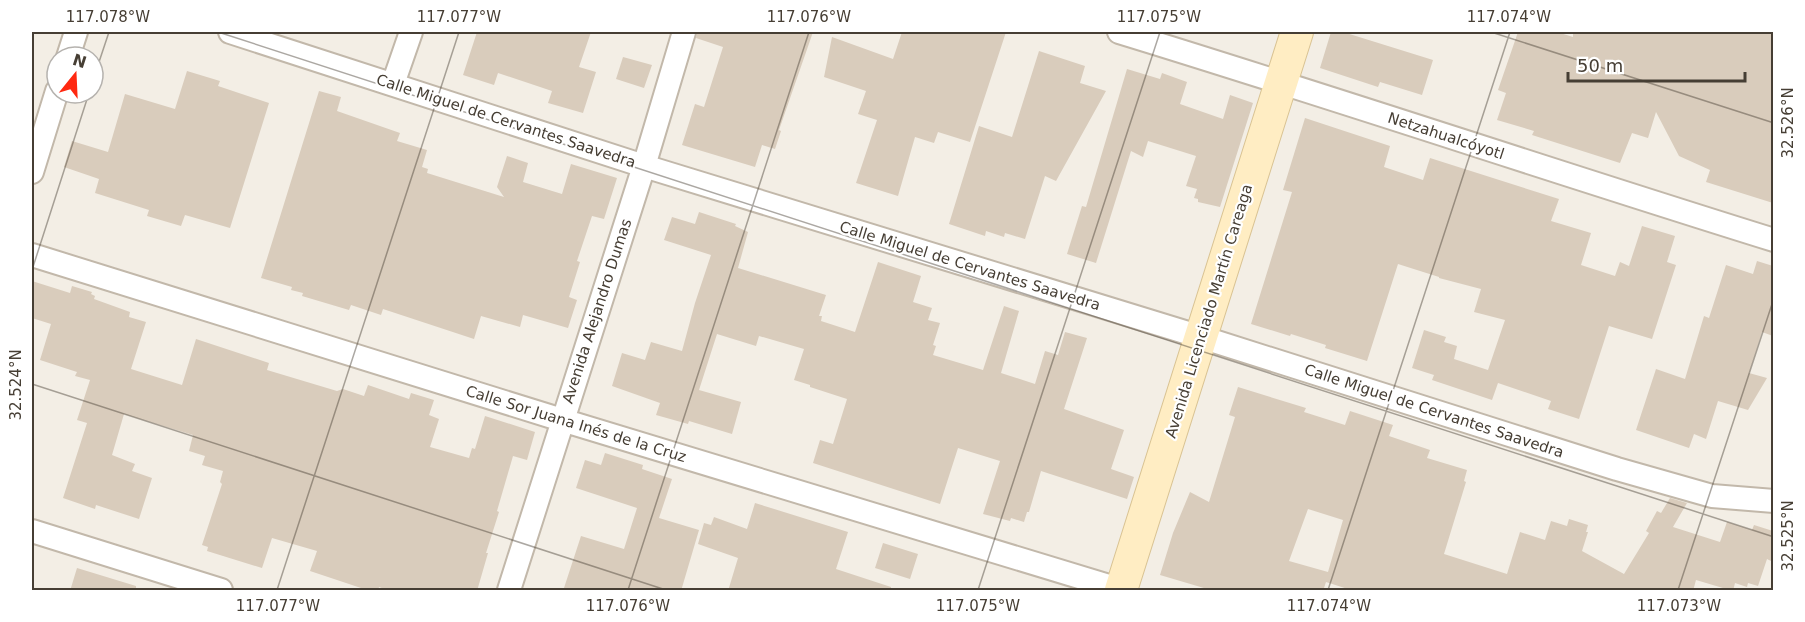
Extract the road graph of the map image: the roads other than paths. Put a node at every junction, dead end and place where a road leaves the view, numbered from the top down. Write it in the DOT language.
graph roads {
  1 [pos="230,32"];
  2 [pos="411,32"];
  3 [pos="684,32"];
  4 [pos="1119,32"];
  5 [pos="1297,32"];
  6 [pos="1280,81"];
  7 [pos="393,84"];
  8 [pos="53,105"];
  9 [pos="644,165"];
  10 [pos="32,172"];
  11 [pos="1773,240"];
  12 [pos="32,255"];
  13 [pos="1201,337"];
  14 [pos="562,420"];
  15 [pos="1773,501"];
  16 [pos="32,531"];
  17 [pos="1121,590"];
  18 [pos="221,591"];
  19 [pos="509,591"];
  1 -- 7 [label="street, Calle Miguel de Cervantes Saavedra"];
  2 -- 7 [label="street"];
  3 -- 9 [label="street, Avenida Alejandro Dumas"];
  4 -- 6 [label="street, Netzahualcóyotl"];
  5 -- 6 [label="street, Avenida Licenciado Martín Careaga"];
  6 -- 11 [label="street, Netzahualcóyotl"];
  6 -- 13 [label="street, Avenida Licenciado Martín Careaga"];
  7 -- 9 [label="street, Calle Miguel de Cervantes Saavedra"];
  8 -- 10 [label="street"];
  9 -- 13 [label="street, Calle Miguel de Cervantes Saavedra"];
  9 -- 14 [label="street, Avenida Alejandro Dumas"];
  12 -- 14 [label="street, Calle Sor Juana Inés de la Cruz"];
  13 -- 15 [label="street, Calle Miguel de Cervantes Saavedra"];
  13 -- 17 [label="street, Avenida Licenciado Martín Careaga"];
  14 -- 17 [label="street, Calle Sor Juana Inés de la Cruz"];
  14 -- 19 [label="street, Avenida Alejandro Dumas"];
  16 -- 18 [label="street"];
}
